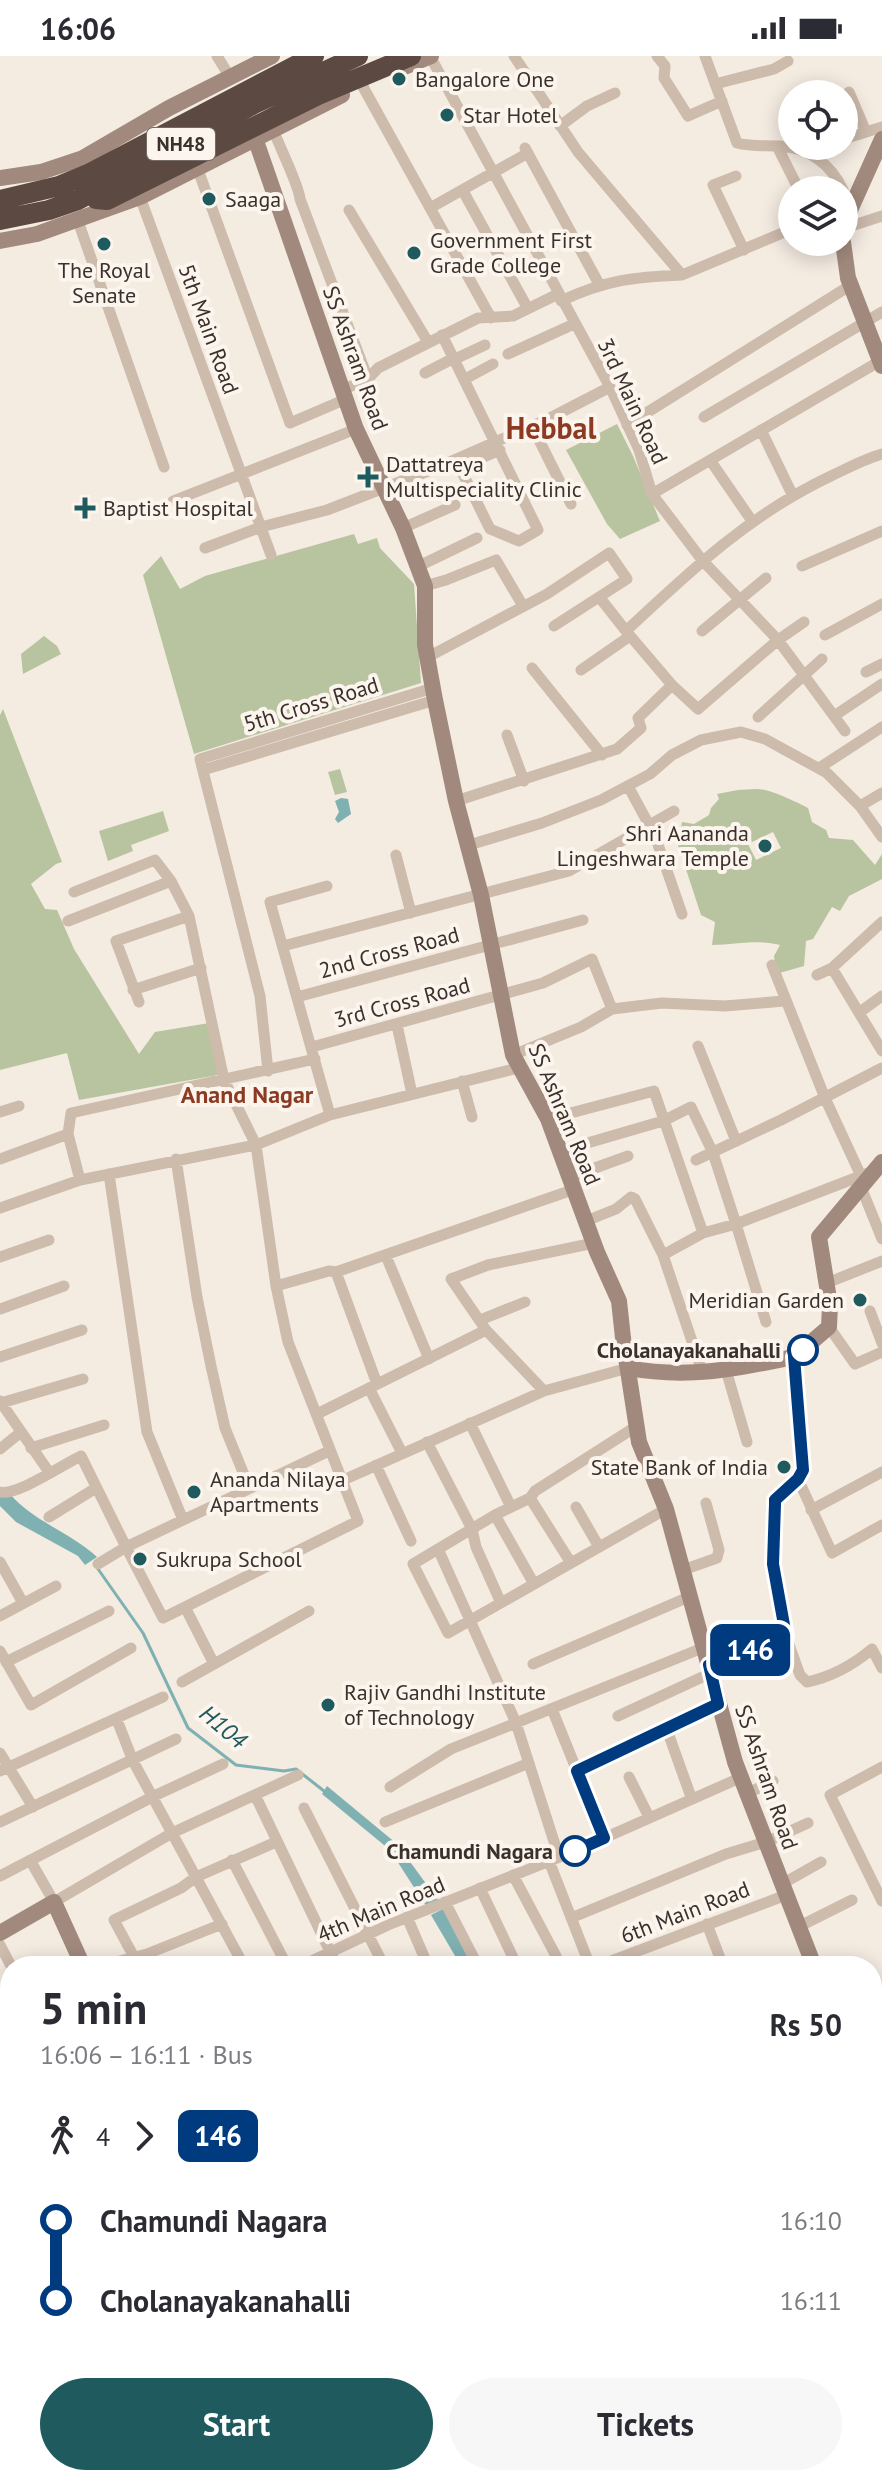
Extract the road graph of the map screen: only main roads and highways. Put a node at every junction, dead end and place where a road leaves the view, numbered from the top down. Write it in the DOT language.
graph roads {
  1 [pos="314,56"];
  2 [pos="358,56"];
  3 [pos="411,56"];
  4 [pos="83,197"];
  5 [pos="0,200"];
  6 [pos="0,220"];
  1 -- 5 [label="highway, NH48"];
  2 -- 4 [label="highway, NH48"];
  3 -- 4 [label="highway"];
  4 -- 6 [label="highway, NH48"];
}
